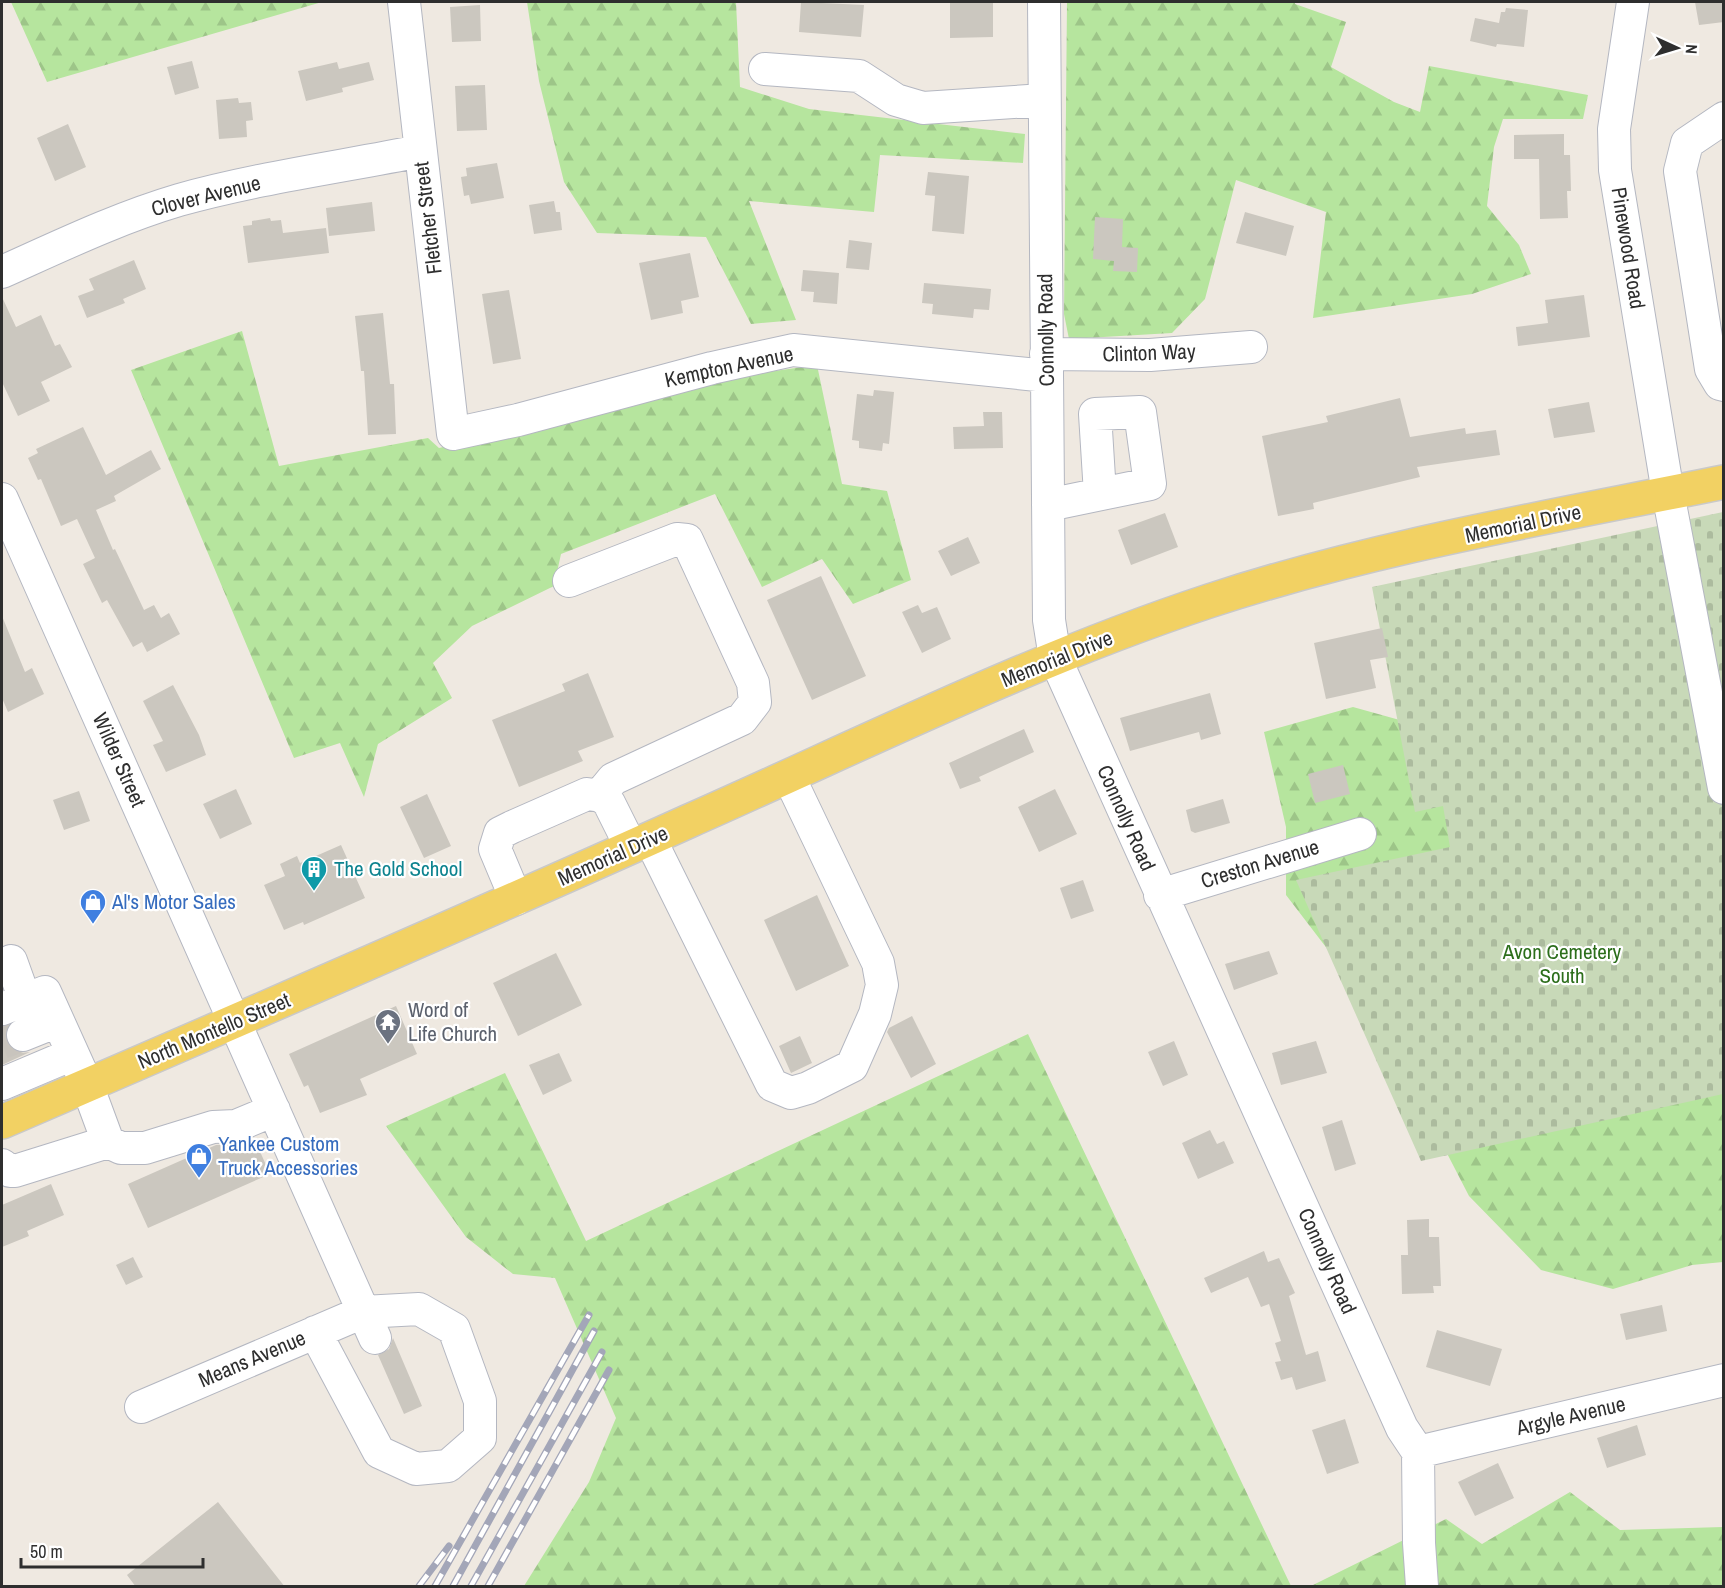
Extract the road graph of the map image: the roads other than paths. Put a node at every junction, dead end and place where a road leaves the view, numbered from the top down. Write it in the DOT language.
graph roads {
  1 [pos="404,2"];
  2 [pos="1044,2"];
  3 [pos="1633,2"];
  4 [pos="765,69"];
  5 [pos="1044,100"];
  6 [pos="1724,118"];
  7 [pos="420,151"];
  8 [pos="2,272"];
  9 [pos="1251,346"];
  10 [pos="1047,365"];
  11 [pos="1724,385"];
  12 [pos="453,434"];
  13 [pos="1724,482"];
  14 [pos="1668,493"];
  15 [pos="1100,494"];
  16 [pos="2,499"];
  17 [pos="1048,505"];
  18 [pos="569,581"];
  19 [pos="1055,658"];
  20 [pos="789,777"];
  21 [pos="1724,788"];
  22 [pos="599,796"];
  23 [pos="1360,834"];
  24 [pos="641,843"];
  25 [pos="1160,895"];
  26 [pos="516,899"];
  27 [pos="427,940"];
  28 [pos="11,962"];
  29 [pos="13,1005"];
  30 [pos="58,1021"];
  31 [pos="236,1021"];
  32 [pos="22,1035"];
  33 [pos="73,1054"];
  34 [pos="2,1084"];
  35 [pos="87,1085"];
  36 [pos="274,1110"];
  37 [pos="2,1121"];
  38 [pos="108,1142"];
  39 [pos="2,1165"];
  40 [pos="369,1325"];
  41 [pos="315,1332"];
  42 [pos="1724,1380"];
  43 [pos="141,1407"];
  44 [pos="1418,1452"];
  45 [pos="1422,1587"];
  1 -- 7 [label="street, Fletcher Street"];
  2 -- 5 [label="street, Connolly Road"];
  3 -- 14 [label="street, Pinewood Road"];
  4 -- 5 [label="street"];
  5 -- 10 [label="street, Connolly Road"];
  6 -- 11 [label="street"];
  7 -- 8 [label="street, Clover Avenue"];
  7 -- 12 [label="street, Fletcher Street"];
  9 -- 10 [label="street, Clinton Way"];
  10 -- 12 [label="street, Kempton Avenue"];
  10 -- 17 [label="street, Connolly Road"];
  13 -- 14 [label="main road, Memorial Drive"];
  14 -- 19 [label="main road, Memorial Drive"];
  14 -- 21 [label="street, Pinewood Road"];
  15 -- 17 [label="street"];
  16 -- 31 [label="street, Wilder Street"];
  17 -- 19 [label="street, Connolly Road"];
  18 -- 22 [label="street"];
  19 -- 20 [label="main road, Memorial Drive"];
  19 -- 25 [label="street, Connolly Road"];
  20 -- 24 [label="main road, Memorial Drive"];
  20 -- 24 [label="street"];
  22 -- 24 [label="street"];
  22 -- 26 [label="street"];
  23 -- 25 [label="street, Creston Avenue"];
  24 -- 26 [label="main road, Memorial Drive"];
  25 -- 44 [label="street, Connolly Road"];
  26 -- 27 [label="main road, Memorial Drive"];
  27 -- 31 [label="main road, North Montello Street"];
  28 -- 29 [label="street"];
  29 -- 30 [label="street"];
  30 -- 32 [label="street"];
  30 -- 33 [label="street"];
  31 -- 35 [label="main road, North Montello Street"];
  31 -- 36 [label="street, Wilder Street"];
  33 -- 34 [label="street"];
  33 -- 35 [label="street"];
  35 -- 37 [label="main road, North Montello Street"];
  35 -- 38 [label="street"];
  36 -- 38 [label="street"];
  36 -- 40 [label="street, Wilder Street"];
  38 -- 39 [label="street"];
  40 -- 41 [label="street, Means Avenue"];
  40 -- 41 [label="street, Means Avenue"];
  41 -- 43 [label="street, Means Avenue"];
  42 -- 44 [label="street, Argyle Avenue"];
  44 -- 45 [label="street"];
}
